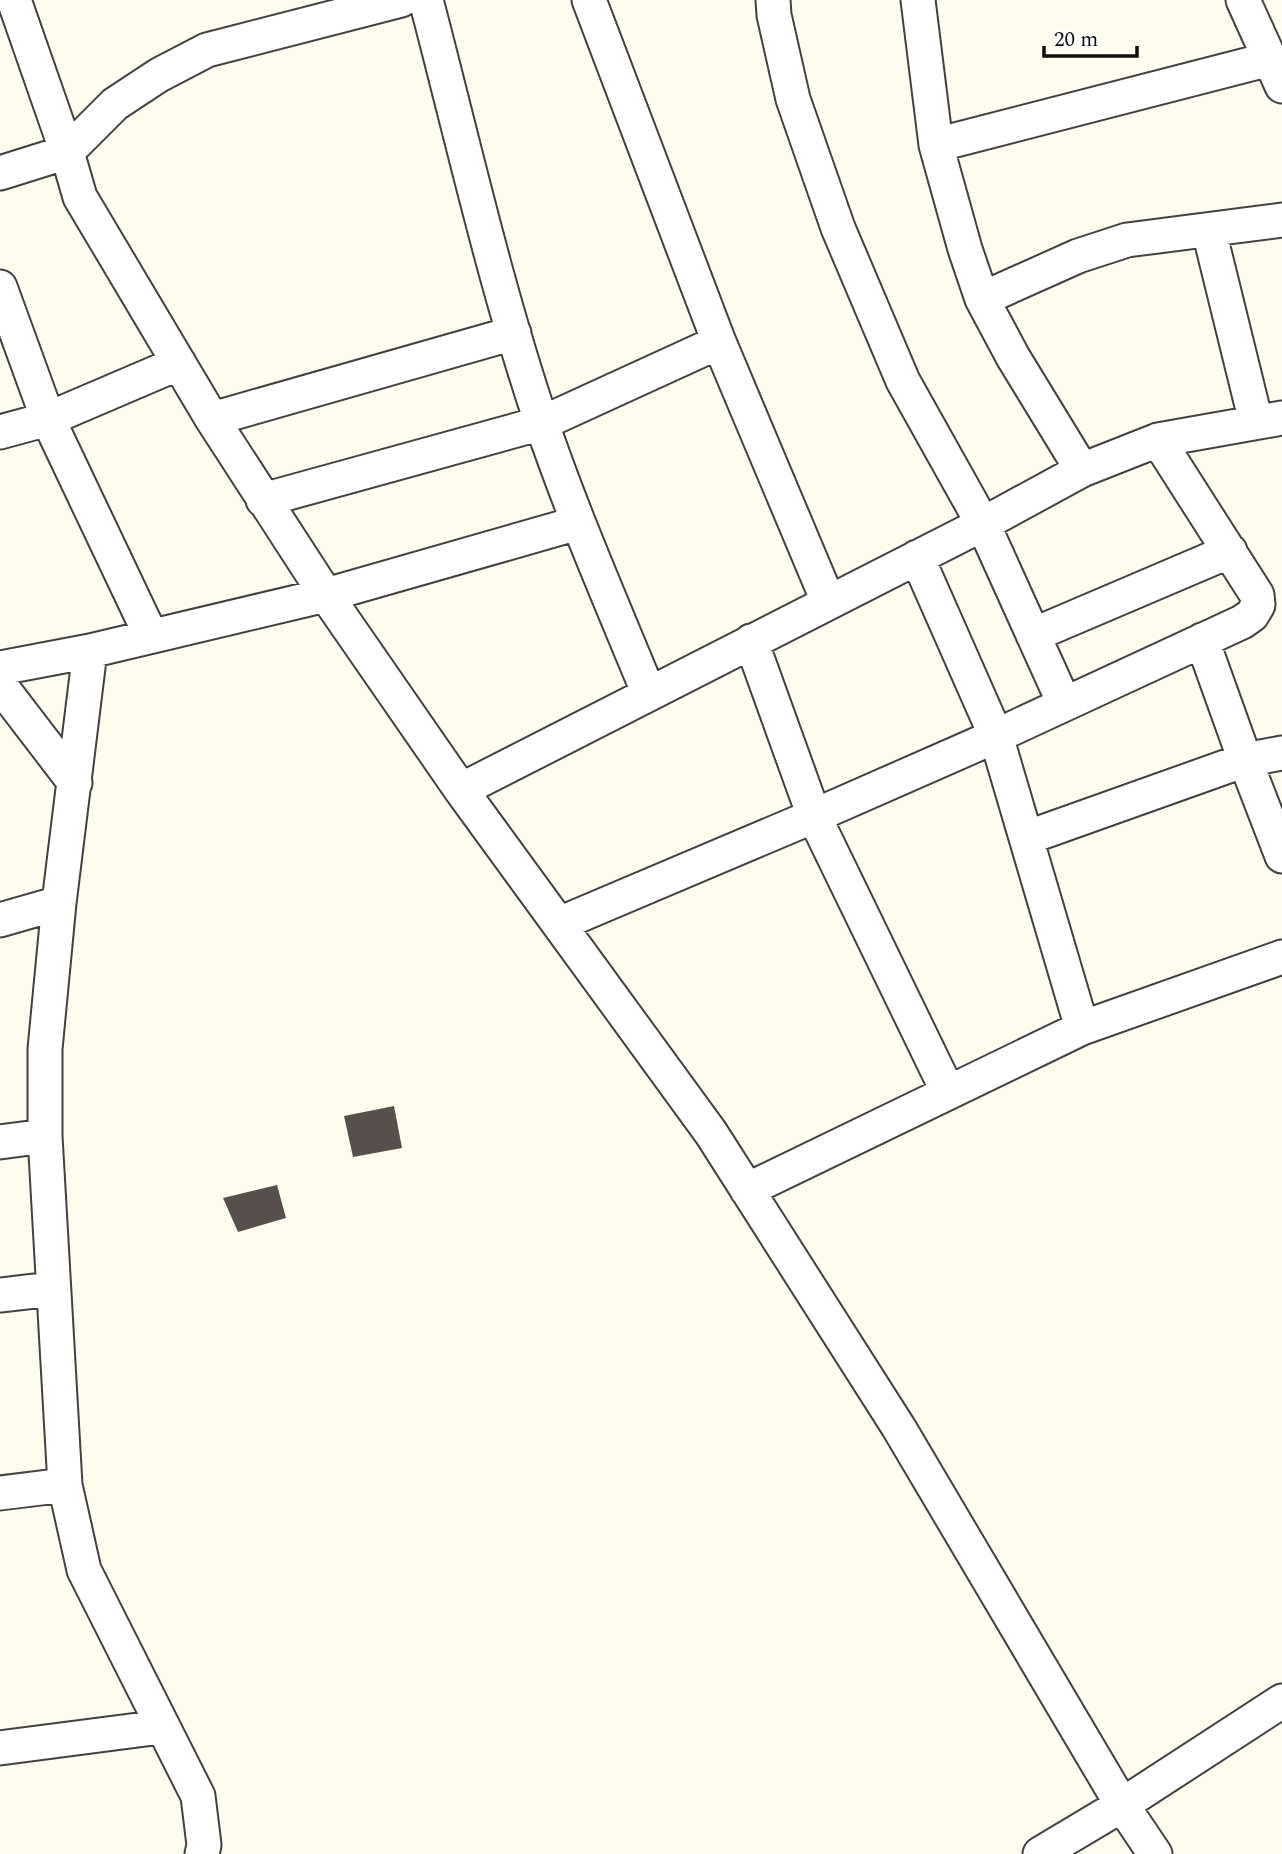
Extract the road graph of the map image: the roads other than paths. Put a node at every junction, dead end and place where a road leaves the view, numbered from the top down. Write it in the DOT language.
graph roads {
  1 [pos="14,0"];
  2 [pos="401,0"];
  3 [pos="426,0"];
  4 [pos="589,0"];
  5 [pos="773,0"];
  6 [pos="918,0"];
  7 [pos="1243,0"];
  8 [pos="1276,72"];
  9 [pos="936,145"];
  10 [pos="67,152"];
  11 [pos="0,173"];
  12 [pos="1282,220"];
  13 [pos="1209,231"];
  14 [pos="0,287"];
  15 [pos="982,299"];
  16 [pos="514,333"];
  17 [pos="719,341"];
  18 [pos="180,363"];
  19 [pos="48,419"];
  20 [pos="212,419"];
  21 [pos="1269,420"];
  22 [pos="542,423"];
  23 [pos="0,432"];
  24 [pos="1158,440"];
  25 [pos="1082,470"];
  26 [pos="263,500"];
  27 [pos="578,523"];
  28 [pos="983,524"];
  29 [pos="1230,551"];
  30 [pos="917,557"];
  31 [pos="326,596"];
  32 [pos="828,601"];
  33 [pos="1033,635"];
  34 [pos="151,636"];
  35 [pos="1202,640"];
  36 [pos="751,641"];
  37 [pos="90,651"];
  38 [pos="0,668"];
  39 [pos="0,685"];
  40 [pos="649,694"];
  41 [pos="1064,703"];
  42 [pos="996,736"];
  43 [pos="1282,753"];
  44 [pos="1245,760"];
  45 [pos="75,783"];
  46 [pos="461,790"];
  47 [pos="814,816"];
  48 [pos="1026,838"];
  49 [pos="1282,856"];
  50 [pos="59,903"];
  51 [pos="0,920"];
  52 [pos="559,924"];
  53 [pos="1282,957"];
  54 [pos="1082,1028"];
  55 [pos="948,1092"];
  56 [pos="45,1136"];
  57 [pos="0,1142"];
  58 [pos="747,1190"];
  59 [pos="52,1289"];
  60 [pos="0,1295"];
  61 [pos="65,1485"];
  62 [pos="0,1493"];
  63 [pos="1282,1700"];
  64 [pos="161,1727"];
  65 [pos="0,1748"];
  66 [pos="1122,1805"];
  67 [pos="202,1854"];
  68 [pos="1040,1854"];
  69 [pos="1156,1854"];
  1 -- 10 [label="street"];
  2 -- 10 [label="street"];
  3 -- 16 [label="street"];
  4 -- 17 [label="street"];
  5 -- 28 [label="street"];
  6 -- 9 [label="street"];
  7 -- 8 [label="street"];
  8 -- 9 [label="street"];
  9 -- 15 [label="street"];
  10 -- 11 [label="street"];
  10 -- 18 [label="street"];
  12 -- 13 [label="street"];
  13 -- 15 [label="street"];
  13 -- 21 [label="street"];
  14 -- 19 [label="street"];
  15 -- 25 [label="street"];
  16 -- 20 [label="street"];
  16 -- 22 [label="street"];
  17 -- 22 [label="street"];
  17 -- 32 [label="street"];
  18 -- 19 [label="street"];
  18 -- 20 [label="street"];
  19 -- 23 [label="street"];
  19 -- 34 [label="street"];
  20 -- 26 [label="street"];
  21 -- 24 [label="street"];
  22 -- 26 [label="street"];
  22 -- 27 [label="street"];
  24 -- 25 [label="street"];
  24 -- 29 [label="street"];
  25 -- 28 [label="street"];
  26 -- 31 [label="street"];
  27 -- 31 [label="street"];
  27 -- 40 [label="street"];
  28 -- 30 [label="street"];
  28 -- 33 [label="street"];
  29 -- 33 [label="street"];
  29 -- 35 [label="street"];
  30 -- 32 [label="street"];
  30 -- 42 [label="street"];
  31 -- 34 [label="street"];
  31 -- 46 [label="street"];
  32 -- 36 [label="street"];
  33 -- 41 [label="street"];
  34 -- 37 [label="street"];
  35 -- 41 [label="street"];
  35 -- 44 [label="street"];
  36 -- 40 [label="street"];
  36 -- 47 [label="street"];
  37 -- 38 [label="street"];
  37 -- 45 [label="street"];
  39 -- 45 [label="street"];
  40 -- 46 [label="street"];
  41 -- 42 [label="street"];
  42 -- 47 [label="street"];
  42 -- 48 [label="street"];
  43 -- 44 [label="street"];
  44 -- 48 [label="street"];
  44 -- 49 [label="street"];
  45 -- 50 [label="street"];
  46 -- 52 [label="street"];
  47 -- 52 [label="street"];
  47 -- 55 [label="street"];
  48 -- 54 [label="street"];
  50 -- 51 [label="street"];
  50 -- 56 [label="street"];
  52 -- 58 [label="street"];
  53 -- 54 [label="street"];
  54 -- 55 [label="street"];
  55 -- 58 [label="street"];
  56 -- 57 [label="street"];
  56 -- 59 [label="street"];
  58 -- 66 [label="street"];
  59 -- 60 [label="street"];
  59 -- 61 [label="street"];
  61 -- 62 [label="street"];
  61 -- 64 [label="street"];
  63 -- 66 [label="street"];
  64 -- 65 [label="street"];
  64 -- 67 [label="street"];
  66 -- 68 [label="street"];
  66 -- 69 [label="street"];
}
